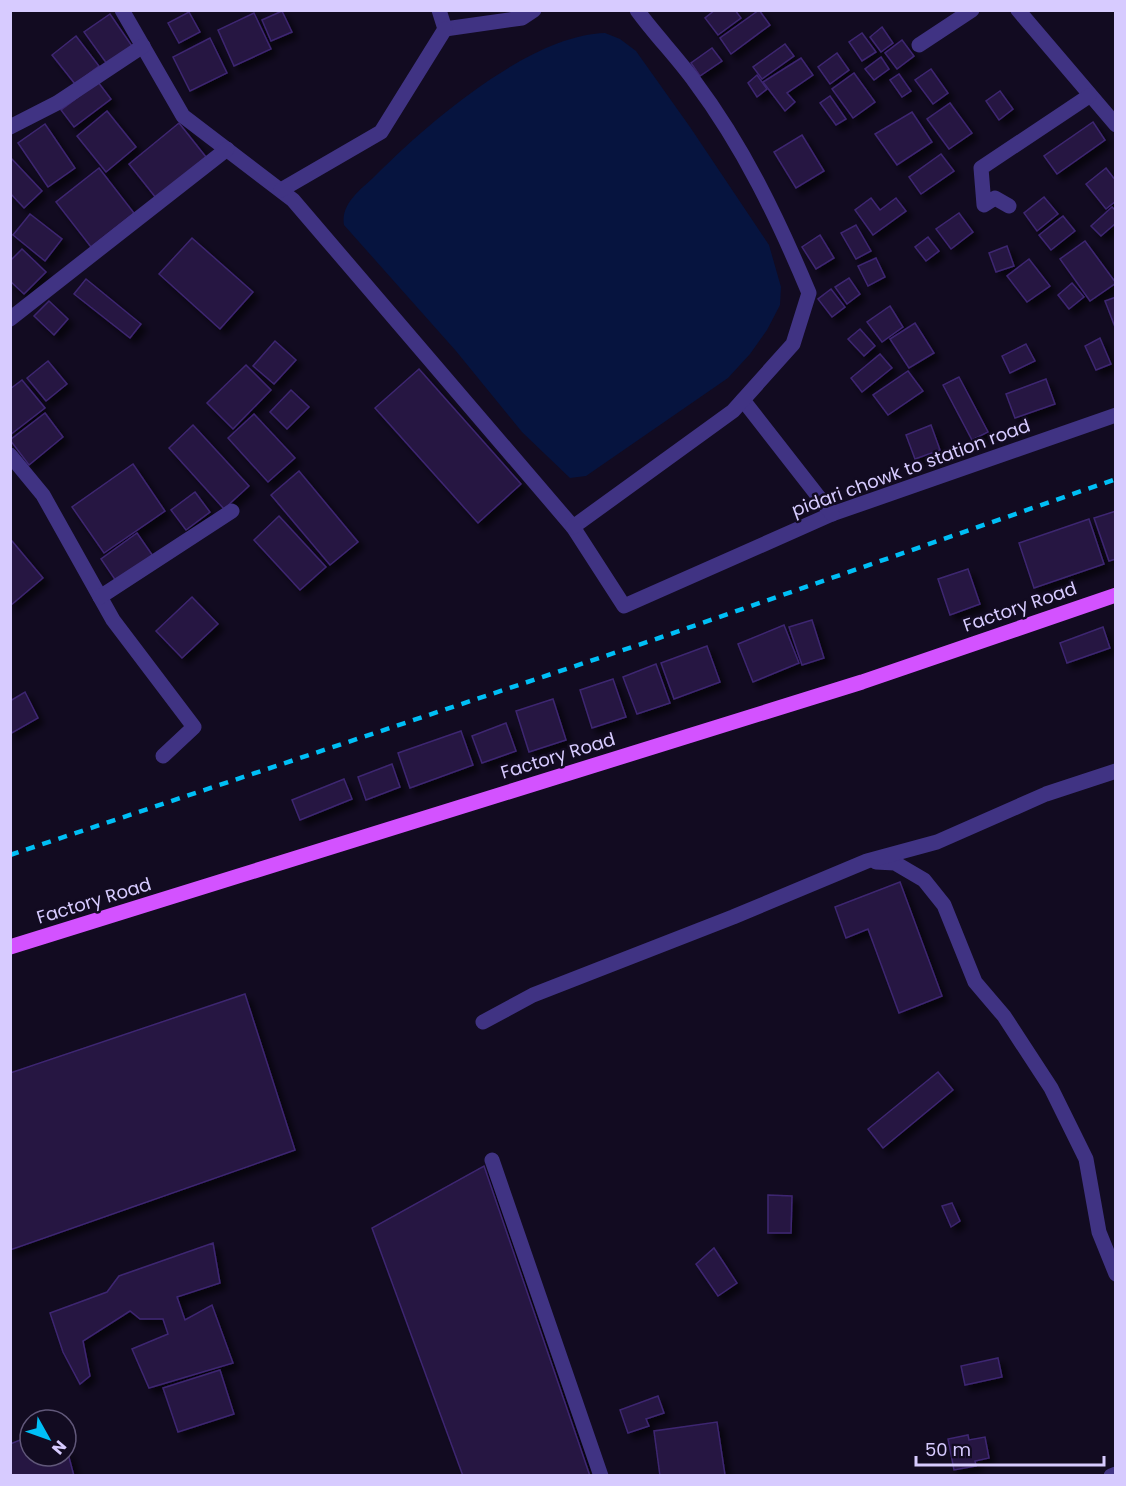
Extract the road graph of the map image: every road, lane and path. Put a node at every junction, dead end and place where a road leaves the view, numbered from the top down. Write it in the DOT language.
graph roads {
  1 [pos="122,10"];
  2 [pos="440,10"];
  3 [pos="534,10"];
  4 [pos="637,10"];
  5 [pos="972,10"];
  6 [pos="1018,10"];
  7 [pos="445,28"];
  8 [pos="919,45"];
  9 [pos="143,46"];
  10 [pos="1089,96"];
  11 [pos="1116,125"];
  12 [pos="10,127"];
  13 [pos="227,149"];
  14 [pos="281,190"];
  15 [pos="1009,206"];
  16 [pos="10,318"];
  17 [pos="743,400"];
  18 [pos="1116,415"];
  19 [pos="10,454"];
  20 [pos="232,512"];
  21 [pos="832,514"];
  22 [pos="573,527"];
  23 [pos="1116,595"];
  24 [pos="100,597"];
  25 [pos="163,756"];
  26 [pos="1116,771"];
  27 [pos="867,861"];
  28 [pos="10,947"];
  29 [pos="483,1022"];
  30 [pos="492,1160"];
  31 [pos="1116,1274"];
  32 [pos="1116,1474"];
  33 [pos="601,1476"];
  34 [pos="1111,1476"];
  1 -- 9 [label="street"];
  2 -- 7 [label="street"];
  3 -- 7 [label="street"];
  4 -- 17 [label="street"];
  5 -- 8 [label="street"];
  6 -- 10 [label="street"];
  7 -- 14 [label="street"];
  9 -- 12 [label="street"];
  9 -- 13 [label="street"];
  10 -- 11 [label="street"];
  10 -- 15 [label="street"];
  13 -- 14 [label="street"];
  13 -- 16 [label="street"];
  14 -- 22 [label="street"];
  17 -- 21 [label="street"];
  17 -- 22 [label="street"];
  18 -- 21 [label="street, pidari chowk to station road"];
  19 -- 24 [label="street"];
  20 -- 24 [label="street"];
  21 -- 22 [label="street, pidari chowk to station road"];
  23 -- 28 [label="main road, Factory Road"];
  24 -- 25 [label="street"];
  26 -- 27 [label="street"];
  27 -- 29 [label="street"];
  27 -- 31 [label="street"];
  30 -- 33 [label="street"];
  32 -- 34 [label="street"];
}
